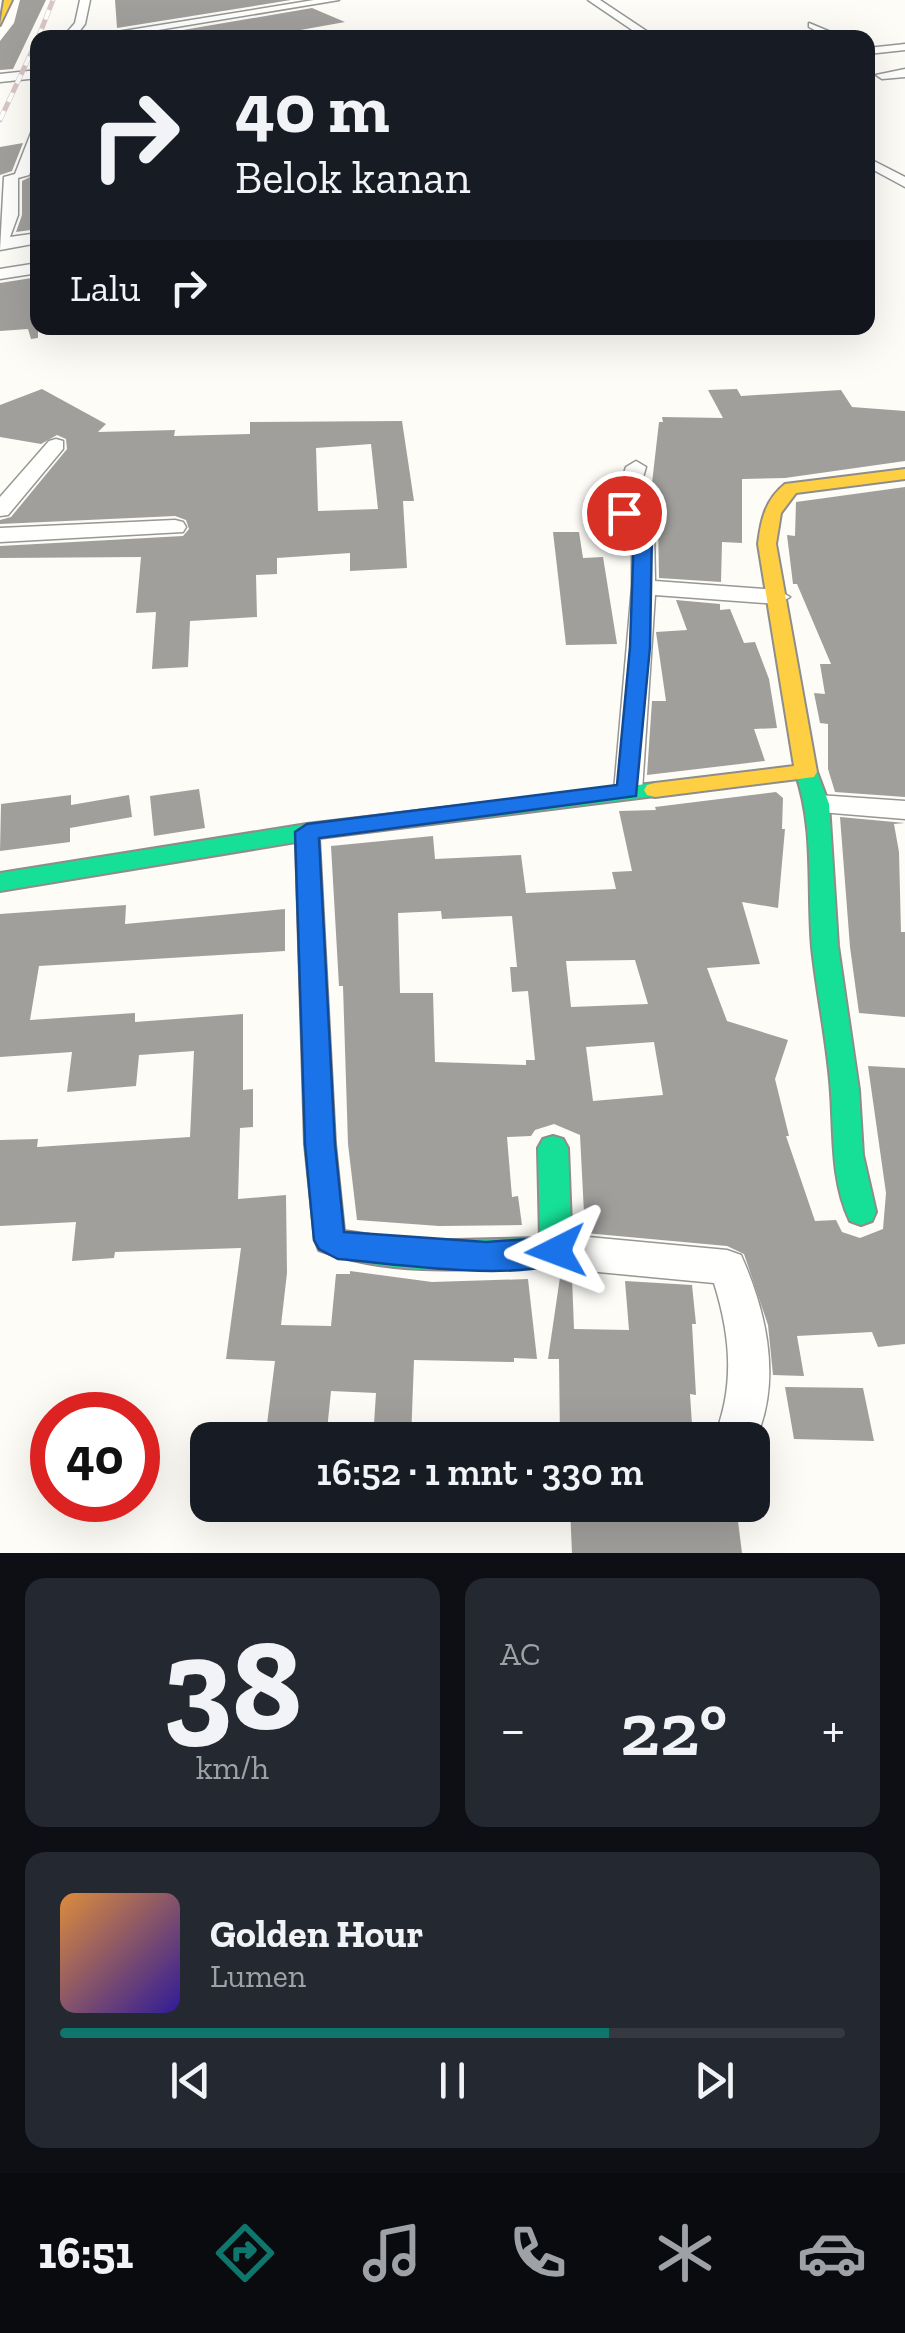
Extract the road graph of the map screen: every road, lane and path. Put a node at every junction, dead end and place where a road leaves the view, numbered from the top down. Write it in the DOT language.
graph roads {
  1 [pos="8,0"];
  2 [pos="85,0"];
  3 [pos="334,0"];
  4 [pos="593,0"];
  5 [pos="194,4"];
  6 [pos="290,4"];
  7 [pos="216,17"];
  8 [pos="309,19"];
  9 [pos="0,22"];
  10 [pos="813,24"];
  11 [pos="156,27"];
  12 [pos="74,30"];
  13 [pos="137,30"];
  14 [pos="161,30"];
  15 [pos="640,30"];
  16 [pos="825,30"];
  17 [pos="905,48"];
  18 [pos="875,50"];
  19 [pos="875,59"];
  20 [pos="905,73"];
  21 [pos="30,75"];
  22 [pos="0,78"];
  23 [pos="891,159"];
  24 [pos="875,162"];
  25 [pos="875,166"];
  26 [pos="24,175"];
  27 [pos="902,181"];
  28 [pos="875,185"];
  29 [pos="30,239"];
  30 [pos="0,244"];
  31 [pos="30,269"];
  32 [pos="0,274"];
  33 [pos="56,446"];
  34 [pos="636,467"];
  35 [pos="905,474"];
  36 [pos="0,510"];
  37 [pos="175,528"];
  38 [pos="0,535"];
  39 [pos="644,586"];
  40 [pos="778,597"];
  41 [pos="806,772"];
  42 [pos="628,791"];
  43 [pos="818,804"];
  44 [pos="905,810"];
  45 [pos="307,832"];
  46 [pos="0,882"];
  47 [pos="553,1148"];
  48 [pos="861,1212"];
  49 [pos="556,1251"];
  50 [pos="743,1422"];
  1 -- 9 [label="main road"];
  2 -- 12 [label="street"];
  3 -- 6 [label="street"];
  4 -- 15 [label="street"];
  5 -- 7 [label="street"];
  6 -- 7 [label="street"];
  6 -- 8 [label="street"];
  7 -- 11 [label="street"];
  10 -- 16 [label="street"];
  11 -- 13 [label="street"];
  11 -- 14 [label="street"];
  17 -- 18 [label="street"];
  19 -- 20 [label="street"];
  21 -- 22 [label="street"];
  23 -- 24 [label="street"];
  25 -- 27 [label="street"];
  26 -- 30 [label="street"];
  27 -- 28 [label="street"];
  29 -- 30 [label="street"];
  31 -- 32 [label="street"];
  33 -- 36 [label="street"];
  34 -- 39 [label="street"];
  35 -- 40 [label="main road"];
  37 -- 38 [label="street"];
  39 -- 40 [label="street"];
  39 -- 42 [label="street"];
  40 -- 41 [label="main road"];
  41 -- 42 [label="main road"];
  41 -- 43 [label="main road"];
  42 -- 45 [label="main road"];
  43 -- 44 [label="street"];
  43 -- 48 [label="main road"];
  45 -- 46 [label="main road"];
  45 -- 49 [label="main road"];
  47 -- 49 [label="main road"];
  49 -- 50 [label="street"];
}
